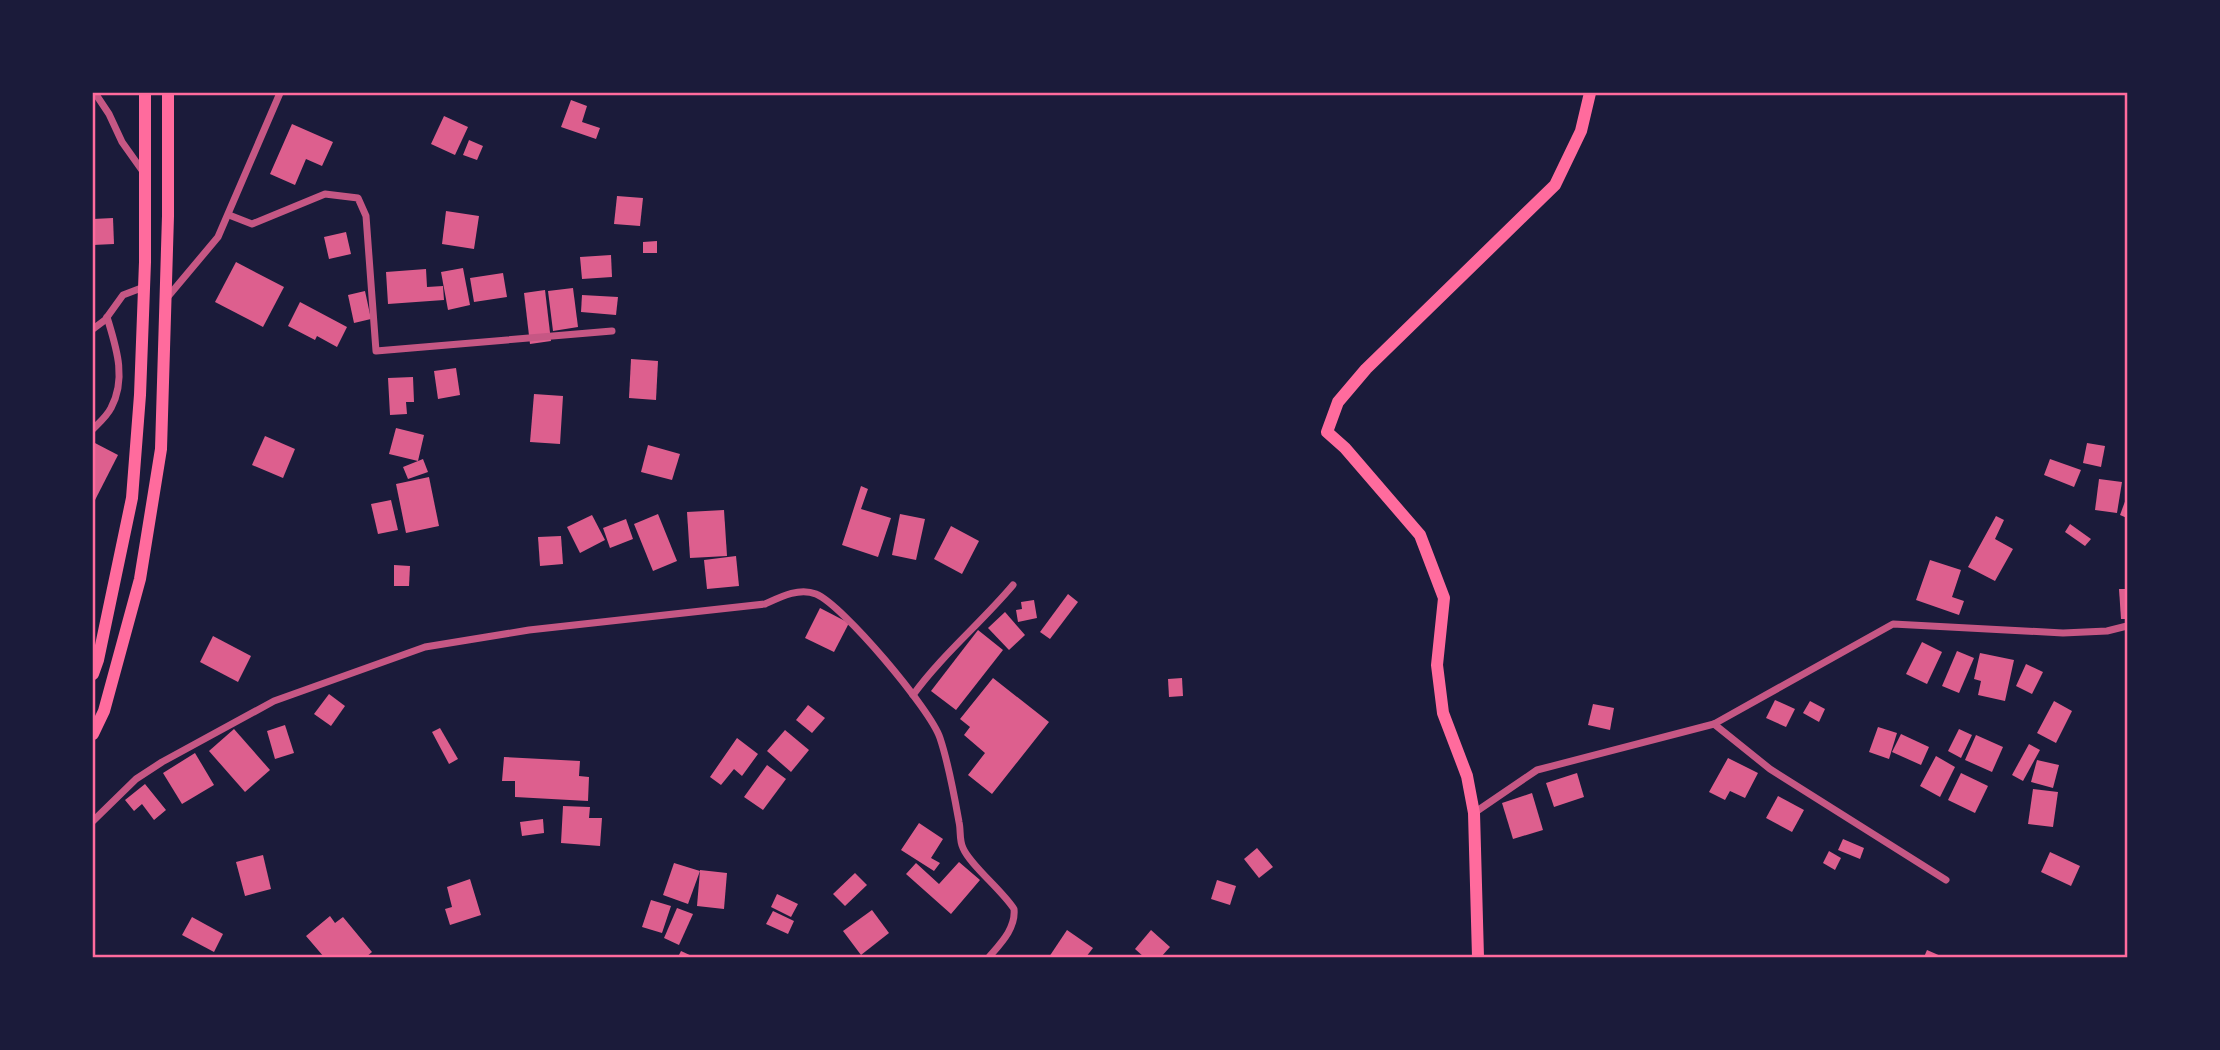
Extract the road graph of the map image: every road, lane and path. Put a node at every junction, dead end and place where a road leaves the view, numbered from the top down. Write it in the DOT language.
graph roads {
  1 [pos="95,93"];
  2 [pos="145,93"];
  3 [pos="168,93"];
  4 [pos="280,93"];
  5 [pos="1590,93"];
  6 [pos="144,174"];
  7 [pos="229,215"];
  8 [pos="145,222"];
  9 [pos="168,224"];
  10 [pos="144,287"];
  11 [pos="165,300"];
  12 [pos="107,317"];
  13 [pos="93,328"];
  14 [pos="612,331"];
  15 [pos="93,429"];
  16 [pos="1013,585"];
  17 [pos="2127,626"];
  18 [pos="93,674"];
  19 [pos="913,695"];
  20 [pos="1714,724"];
  21 [pos="93,734"];
  22 [pos="1474,813"];
  23 [pos="93,821"];
  24 [pos="1946,880"];
  25 [pos="989,957"];
  26 [pos="1478,957"];
  1 -- 6 [label="street"];
  2 -- 6 [label="main road"];
  3 -- 9 [label="main road"];
  4 -- 7 [label="street"];
  5 -- 22 [label="main road"];
  6 -- 8 [label="main road"];
  7 -- 11 [label="street"];
  7 -- 14 [label="street"];
  8 -- 9 [label="main road"];
  8 -- 10 [label="main road"];
  9 -- 11 [label="main road"];
  10 -- 12 [label="street"];
  10 -- 18 [label="main road"];
  11 -- 21 [label="main road"];
  12 -- 13 [label="street"];
  12 -- 15 [label="street"];
  16 -- 19 [label="street"];
  17 -- 20 [label="street"];
  19 -- 23 [label="street"];
  19 -- 25 [label="street"];
  20 -- 22 [label="street"];
  20 -- 24 [label="street"];
  22 -- 26 [label="main road"];
}
